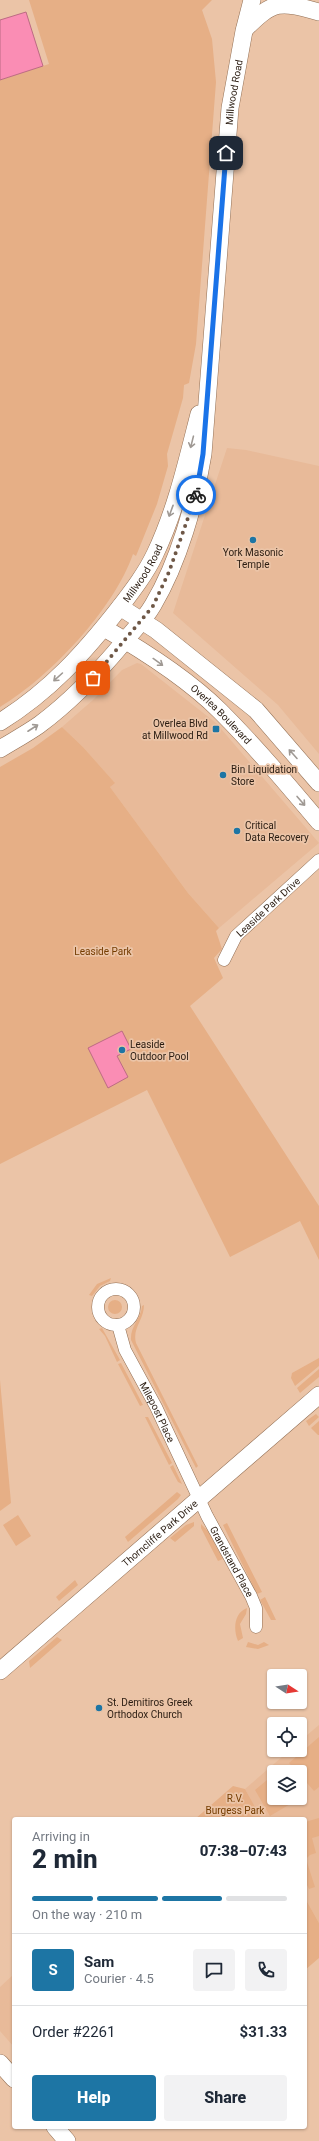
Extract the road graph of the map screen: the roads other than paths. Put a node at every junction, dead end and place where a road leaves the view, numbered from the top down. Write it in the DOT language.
graph roads {
  1 [pos="252,0"];
  2 [pos="315,0"];
  3 [pos="319,6"];
  4 [pos="319,12"];
  5 [pos="244,31"];
  6 [pos="208,377"];
  7 [pos="120,607"];
  8 [pos="142,621"];
  9 [pos="104,628"];
  10 [pos="125,640"];
  11 [pos="0,722"];
  12 [pos="0,749"];
  13 [pos="319,783"];
  14 [pos="319,822"];
  15 [pos="319,860"];
  16 [pos="224,960"];
  17 [pos="118,1325"];
  18 [pos="319,1395"];
  19 [pos="199,1498"];
  20 [pos="256,1627"];
  21 [pos="0,1671"];
  22 [pos="0,2063"];
  23 [pos="12,2077"];
  24 [pos="57,2129"];
  25 [pos="67,2141"];
  1 -- 5 [label="main road, Millwood Road"];
  2 -- 3 [label="street"];
  4 -- 5 [label="main road"];
  5 -- 6 [label="main road, Millwood Road"];
  6 -- 7 [label="main road, Millwood Road, one-way"];
  6 -- 8 [label="main road, Millwood Road"];
  7 -- 8 [label="main road"];
  7 -- 9 [label="main road, Millwood Road"];
  8 -- 10 [label="main road, Millwood Road"];
  13 -- 8 [label="main road, one-way"];
  9 -- 10 [label="main road, Overlea Boulevard"];
  9 -- 11 [label="main road, Millwood Road, one-way"];
  12 -- 10 [label="main road, Millwood Road, one-way"];
  10 -- 14 [label="main road, Overlea Boulevard, one-way"];
  15 -- 16 [label="street, Leaside Park Drive"];
  17 -- 19 [label="street, Milepost Place"];
  18 -- 19 [label="main road, Thorncliffe Park Drive"];
  19 -- 20 [label="street, Grandstand Place"];
  19 -- 21 [label="main road, Thorncliffe Park Drive"];
  22 -- 23 [label="main road"];
  24 -- 25 [label="main road"];
}
